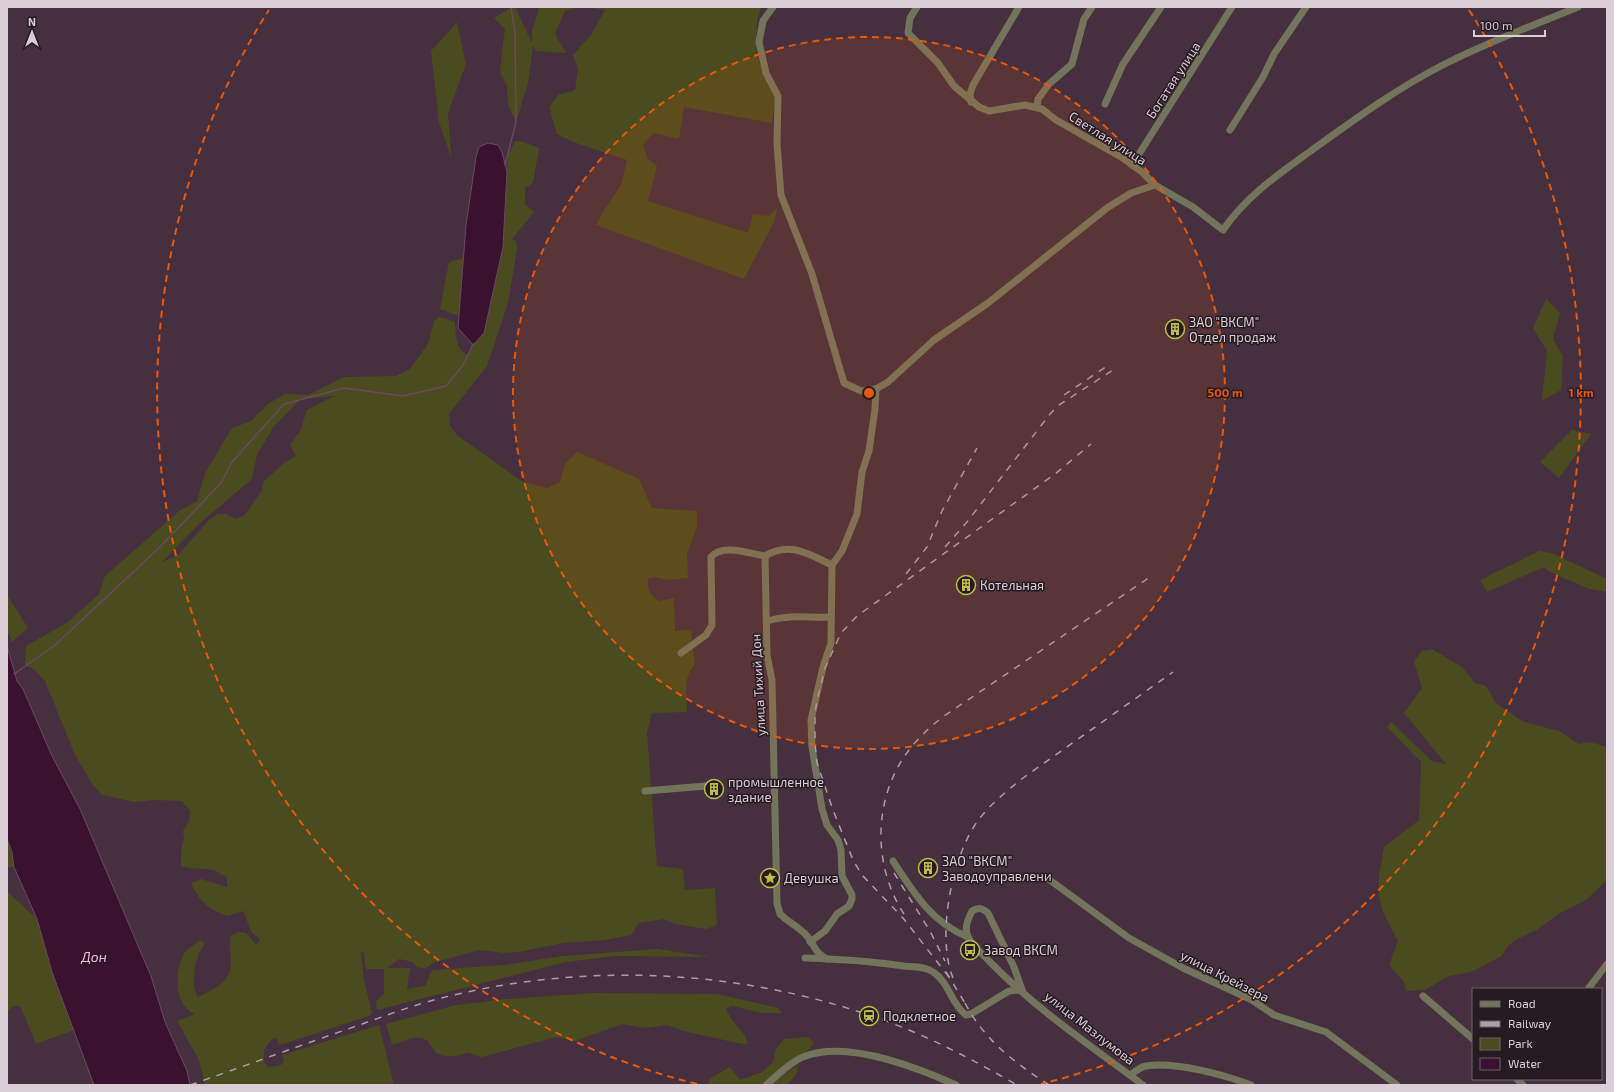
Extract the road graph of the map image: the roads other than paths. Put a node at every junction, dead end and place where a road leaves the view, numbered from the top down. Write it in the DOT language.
graph roads {
  1 [pos="773,7"];
  2 [pos="917,7"];
  3 [pos="1019,7"];
  4 [pos="1092,7"];
  5 [pos="1161,7"];
  6 [pos="1232,7"];
  7 [pos="1306,7"];
  8 [pos="1578,7"];
  9 [pos="971,102"];
  10 [pos="1105,104"];
  11 [pos="1037,107"];
  12 [pos="1230,130"];
  13 [pos="1132,165"];
  14 [pos="1154,185"];
  15 [pos="876,388"];
  16 [pos="765,556"];
  17 [pos="832,565"];
  18 [pos="831,617"];
  19 [pos="767,621"];
  20 [pos="681,653"];
  21 [pos="706,786"];
  22 [pos="645,791"];
  23 [pos="893,861"];
  24 [pos="1047,878"];
  25 [pos="968,937"];
  26 [pos="810,942"];
  27 [pos="805,958"];
  28 [pos="827,959"];
  29 [pos="1607,964"];
  30 [pos="1589,988"];
  31 [pos="1022,990"];
  32 [pos="1423,996"];
  33 [pos="1472,1038"];
  34 [pos="1130,1075"];
  35 [pos="766,1085"];
  36 [pos="956,1085"];
  37 [pos="1143,1085"];
  38 [pos="1251,1085"];
  39 [pos="1397,1085"];
  1 -- 15 [label="street"];
  2 -- 9 [label="street"];
  3 -- 9 [label="street"];
  4 -- 11 [label="street"];
  5 -- 10 [label="street"];
  6 -- 13 [label="street, Богатая улица"];
  7 -- 12 [label="street"];
  8 -- 14 [label="street, Светлая улица"];
  9 -- 11 [label="street"];
  11 -- 13 [label="street, Светлая улица"];
  13 -- 14 [label="street, Светлая улица"];
  14 -- 15 [label="street"];
  15 -- 17 [label="street"];
  16 -- 17 [label="street"];
  16 -- 19 [label="street, улица Тихий Дон"];
  16 -- 20 [label="street"];
  17 -- 18 [label="street"];
  18 -- 19 [label="street"];
  18 -- 26 [label="street"];
  19 -- 26 [label="street, улица Тихий Дон"];
  21 -- 22 [label="street"];
  23 -- 25 [label="street"];
  24 -- 39 [label="street, улица Крейзера"];
  25 -- 31 [label="street, улица Мазлумова"];
  25 -- 31 [label="street"];
  26 -- 28 [label="street, улица Тихий Дон"];
  27 -- 28 [label="street"];
  28 -- 31 [label="street"];
  29 -- 30 [label="street"];
  31 -- 34 [label="street, улица Мазлумова"];
  32 -- 33 [label="street"];
  34 -- 37 [label="street, улица Мазлумова"];
  34 -- 38 [label="street"];
  35 -- 36 [label="street"];
}
